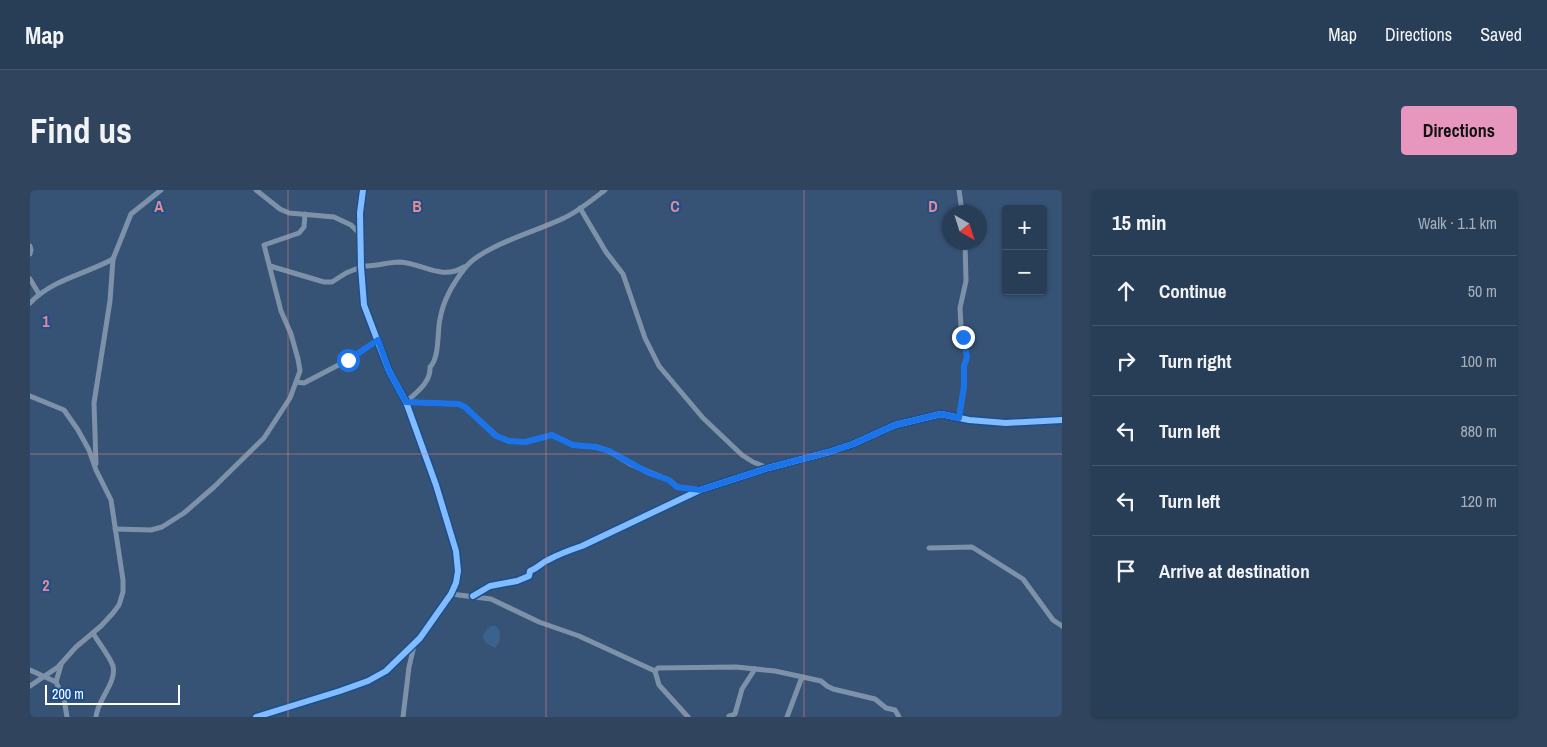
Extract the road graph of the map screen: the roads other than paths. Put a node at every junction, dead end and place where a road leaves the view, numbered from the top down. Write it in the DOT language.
graph roads {
  1 [pos="161,190"];
  2 [pos="167,190"];
  3 [pos="256,190"];
  4 [pos="363,190"];
  5 [pos="605,190"];
  6 [pos="958,190"];
  7 [pos="154,195"];
  8 [pos="961,205"];
  9 [pos="580,208"];
  10 [pos="305,214"];
  11 [pos="361,236"];
  12 [pos="30,246"];
  13 [pos="965,250"];
  14 [pos="30,254"];
  15 [pos="114,259"];
  16 [pos="467,265"];
  17 [pos="270,266"];
  18 [pos="361,266"];
  19 [pos="30,279"];
  20 [pos="39,294"];
  21 [pos="30,303"];
  22 [pos="378,340"];
  23 [pos="296,382"];
  24 [pos="30,396"];
  25 [pos="406,402"];
  26 [pos="959,418"];
  27 [pos="1062,420"];
  28 [pos="768,468"];
  29 [pos="96,470"];
  30 [pos="700,490"];
  31 [pos="115,529"];
  32 [pos="929,548"];
  33 [pos="451,594"];
  34 [pos="473,596"];
  35 [pos="1062,626"];
  36 [pos="93,633"];
  37 [pos="414,646"];
  38 [pos="64,660"];
  39 [pos="756,669"];
  40 [pos="30,670"];
  41 [pos="655,671"];
  42 [pos="44,676"];
  43 [pos="802,677"];
  44 [pos="56,682"];
  45 [pos="30,686"];
  46 [pos="729,716"];
  47 [pos="67,717"];
  48 [pos="96,717"];
  49 [pos="256,717"];
  50 [pos="402,717"];
  51 [pos="688,717"];
  52 [pos="787,717"];
  53 [pos="899,717"];
  1 -- 7 [label="street"];
  2 -- 7 [label="street"];
  3 -- 10 [label="street"];
  4 -- 11 [label="street"];
  5 -- 9 [label="street"];
  6 -- 8 [label="street"];
  7 -- 15 [label="street"];
  9 -- 16 [label="street"];
  9 -- 28 [label="street"];
  10 -- 11 [label="street"];
  10 -- 17 [label="street"];
  11 -- 18 [label="street"];
  12 -- 14 [label="street"];
  13 -- 26 [label="street"];
  15 -- 20 [label="street"];
  15 -- 29 [label="street"];
  16 -- 18 [label="street"];
  16 -- 25 [label="street"];
  17 -- 18 [label="street"];
  17 -- 23 [label="street"];
  18 -- 22 [label="street"];
  19 -- 20 [label="street"];
  20 -- 21 [label="street"];
  22 -- 23 [label="street"];
  22 -- 25 [label="street"];
  23 -- 31 [label="street"];
  24 -- 29 [label="street"];
  25 -- 30 [label="street"];
  25 -- 33 [label="street"];
  26 -- 27 [label="street"];
  26 -- 28 [label="street"];
  28 -- 30 [label="street"];
  29 -- 31 [label="street"];
  30 -- 34 [label="street"];
  31 -- 36 [label="street"];
  32 -- 35 [label="street"];
  33 -- 34 [label="street"];
  33 -- 37 [label="street"];
  34 -- 41 [label="street"];
  36 -- 38 [label="street"];
  36 -- 48 [label="street"];
  37 -- 49 [label="street"];
  37 -- 50 [label="street"];
  38 -- 42 [label="street"];
  38 -- 44 [label="street"];
  39 -- 41 [label="street"];
  39 -- 43 [label="street"];
  39 -- 46 [label="street"];
  40 -- 42 [label="street"];
  41 -- 51 [label="street"];
  42 -- 44 [label="street"];
  42 -- 45 [label="street"];
  43 -- 52 [label="street"];
  43 -- 53 [label="street"];
  44 -- 47 [label="street"];
}
